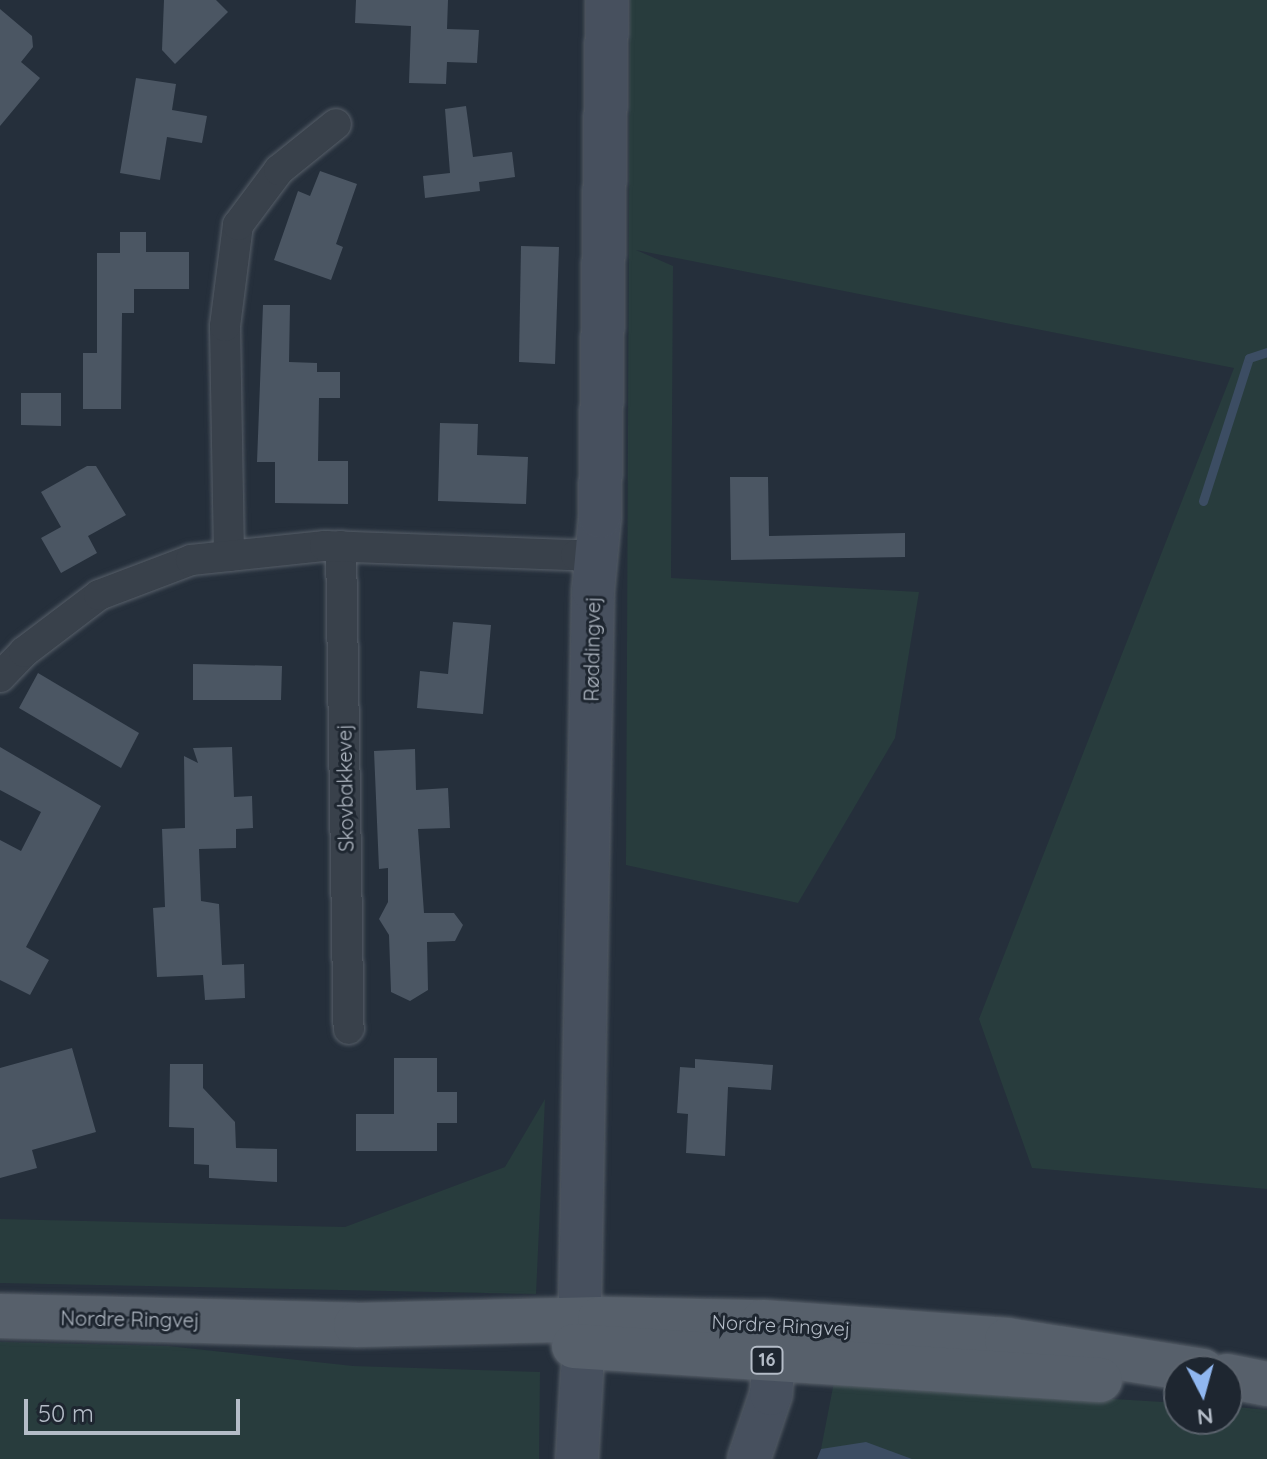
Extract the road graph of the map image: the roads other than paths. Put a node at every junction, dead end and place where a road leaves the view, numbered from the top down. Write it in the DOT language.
graph roads {
  1 [pos="607,0"];
  2 [pos="336,124"];
  3 [pos="341,546"];
  4 [pos="229,556"];
  5 [pos="596,563"];
  6 [pos="0,677"];
  7 [pos="349,1029"];
  8 [pos="580,1298"];
  9 [pos="0,1316"];
  10 [pos="762,1347"];
  11 [pos="1163,1365"];
  12 [pos="582,1371"];
  13 [pos="1243,1379"];
  14 [pos="1163,1384"];
  15 [pos="1267,1384"];
  16 [pos="1243,1389"];
  17 [pos="1267,1390"];
  18 [pos="577,1459"];
  19 [pos="748,1459"];
  1 -- 5 [label="street, Røddingvej"];
  2 -- 4 [label="street"];
  3 -- 4 [label="street"];
  3 -- 5 [label="street"];
  3 -- 7 [label="street, Skovbakkevej"];
  4 -- 6 [label="street"];
  5 -- 8 [label="street, Røddingvej"];
  9 -- 10 [label="main road, Nordre Ringvej / 16"];
  10 -- 11 [label="main road, Nordre Ringvej / 16"];
  10 -- 14 [label="main road, Nordre Ringvej / 16"];
  10 -- 19 [label="street"];
  12 -- 18 [label="street"];
  13 -- 15 [label="main road"];
  16 -- 17 [label="main road"];
}
